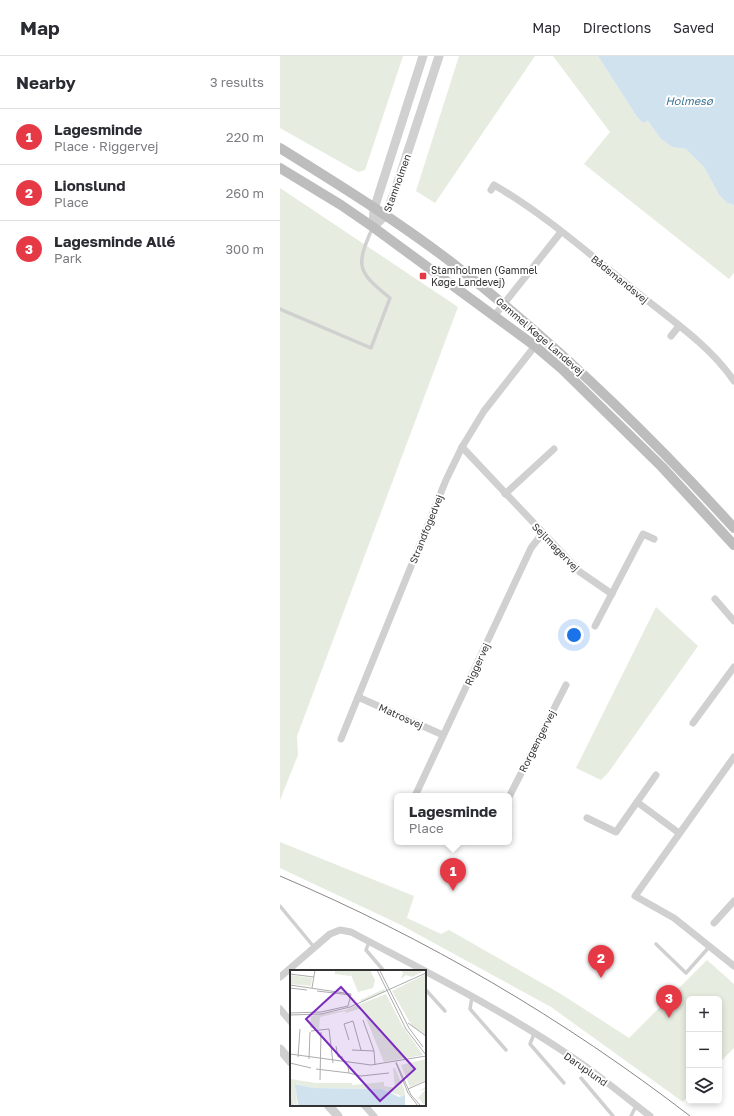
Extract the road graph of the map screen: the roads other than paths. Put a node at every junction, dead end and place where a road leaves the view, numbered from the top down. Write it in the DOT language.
graph roads {
  1 [pos="423,56"];
  2 [pos="439,56"];
  3 [pos="280,148"];
  4 [pos="280,168"];
  5 [pos="491,190"];
  6 [pos="374,208"];
  7 [pos="385,216"];
  8 [pos="373,227"];
  9 [pos="561,232"];
  10 [pos="503,304"];
  11 [pos="280,309"];
  12 [pos="494,315"];
  13 [pos="679,326"];
  14 [pos="671,336"];
  15 [pos="542,337"];
  16 [pos="535,346"];
  17 [pos="734,380"];
  18 [pos="462,447"];
  19 [pos="554,449"];
  20 [pos="505,494"];
  21 [pos="734,528"];
  22 [pos="542,534"];
  23 [pos="654,539"];
  24 [pos="734,545"];
  25 [pos="612,594"];
  26 [pos="715,599"];
  27 [pos="734,621"];
  28 [pos="595,626"];
  29 [pos="734,669"];
  30 [pos="566,685"];
  31 [pos="358,697"];
  32 [pos="693,723"];
  33 [pos="443,735"];
  34 [pos="341,739"];
  35 [pos="734,757"];
  36 [pos="656,775"];
  37 [pos="416,793"];
  38 [pos="511,793"];
  39 [pos="636,802"];
  40 [pos="587,818"];
  41 [pos="679,833"];
  42 [pos="734,901"];
  43 [pos="280,906"];
  44 [pos="714,923"];
  45 [pos="369,942"];
  46 [pos="656,944"];
  47 [pos="710,946"];
  48 [pos="314,947"];
  49 [pos="734,966"];
  50 [pos="418,969"];
  51 [pos="383,970"];
  52 [pos="426,973"];
  53 [pos="280,977"];
  54 [pos="426,990"];
  55 [pos="472,996"];
  56 [pos="280,1009"];
  57 [pos="445,1010"];
  58 [pos="290,1021"];
  59 [pos="534,1034"];
  60 [pos="280,1049"];
  61 [pos="506,1050"];
  62 [pos="290,1061"];
  63 [pos="581,1078"];
  64 [pos="564,1083"];
  65 [pos="329,1106"];
  66 [pos="365,1106"];
  67 [pos="636,1106"];
  68 [pos="338,1116"];
  69 [pos="374,1116"];
  70 [pos="613,1116"];
  71 [pos="629,1116"];
  72 [pos="650,1116"];
  1 -- 6 [label="street, Stamholmen"];
  2 -- 7 [label="street, Stamholmen"];
  3 -- 6 [label="main road, Gammel Køge Landevej"];
  4 -- 8 [label="main road, Gammel Køge Landevej"];
  5 -- 9 [label="street, Bådsmandsvej"];
  6 -- 7 [label="main road, Gammel Køge Landevej"];
  6 -- 8 [label="street, Stamholmen"];
  7 -- 8 [label="street, Stamholmen"];
  7 -- 10 [label="main road, Gammel Køge Landevej"];
  8 -- 11 [label="lane"];
  8 -- 12 [label="main road, Gammel Køge Landevej"];
  9 -- 10 [label="street"];
  9 -- 13 [label="street, Bådsmandsvej"];
  10 -- 12 [label="street"];
  10 -- 15 [label="main road, Gammel Køge Landevej"];
  12 -- 16 [label="main road, Gammel Køge Landevej"];
  13 -- 14 [label="street"];
  13 -- 17 [label="street, Bådsmandsvej"];
  15 -- 16 [label="street, Strandfogedvej"];
  15 -- 21 [label="main road, Gammel Køge Landevej"];
  16 -- 18 [label="street, Strandfogedvej"];
  16 -- 24 [label="main road, Gammel Køge Landevej"];
  18 -- 20 [label="street, Sejlmagervej"];
  18 -- 31 [label="street, Strandfogedvej"];
  19 -- 20 [label="street"];
  20 -- 22 [label="street, Sejlmagervej"];
  22 -- 25 [label="street, Sejlmagervej"];
  22 -- 33 [label="street, Riggervej"];
  23 -- 25 [label="street"];
  25 -- 28 [label="street"];
  26 -- 27 [label="street"];
  29 -- 32 [label="street"];
  30 -- 38 [label="street, Rorgængervej"];
  31 -- 33 [label="street, Matrosvej"];
  31 -- 34 [label="street, Strandfogedvej"];
  33 -- 37 [label="street, Riggervej"];
  35 -- 41 [label="street"];
  36 -- 39 [label="street"];
  39 -- 40 [label="street"];
  39 -- 41 [label="street"];
  41 -- 47 [label="street"];
  42 -- 44 [label="street"];
  43 -- 48 [label="lane"];
  45 -- 48 [label="street, Daruplund"];
  45 -- 50 [label="street, Daruplund"];
  45 -- 51 [label="lane"];
  46 -- 47 [label="lane"];
  47 -- 49 [label="street"];
  48 -- 53 [label="street, Daruplund"];
  52 -- 55 [label="street, Daruplund"];
  54 -- 57 [label="lane"];
  55 -- 59 [label="street, Daruplund"];
  55 -- 61 [label="lane"];
  56 -- 58 [label="street"];
  59 -- 64 [label="lane, Daruplund"];
  59 -- 67 [label="street, Daruplund"];
  60 -- 62 [label="street"];
  63 -- 70 [label="lane, Daruplund"];
  65 -- 68 [label="street"];
  66 -- 69 [label="street"];
  67 -- 71 [label="lane"];
  67 -- 72 [label="street, Daruplund"];
}
